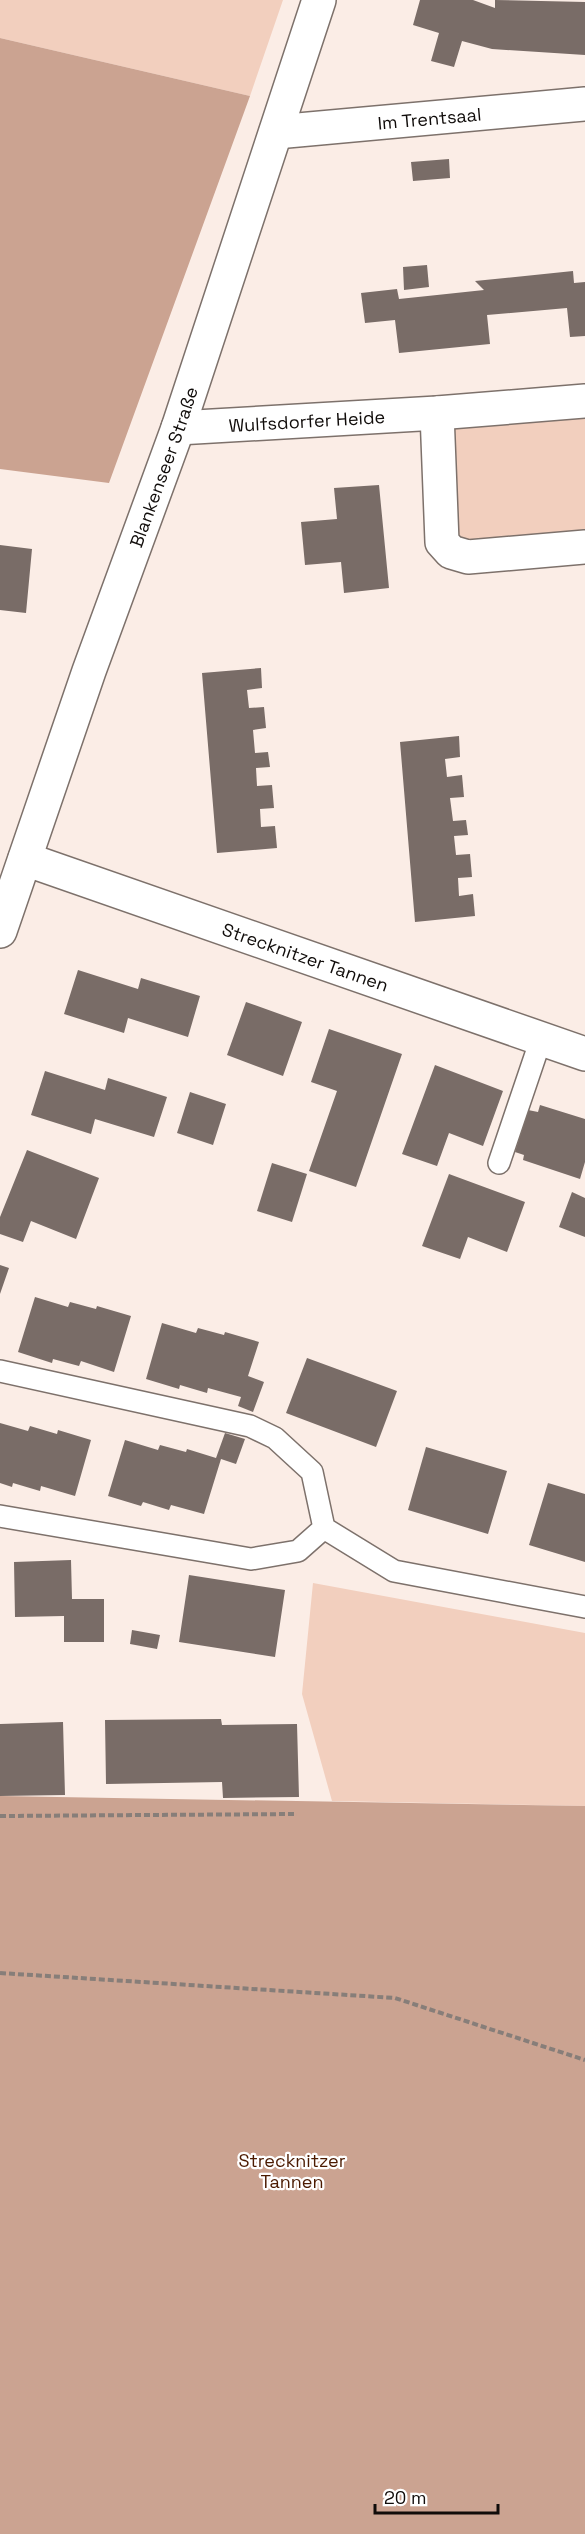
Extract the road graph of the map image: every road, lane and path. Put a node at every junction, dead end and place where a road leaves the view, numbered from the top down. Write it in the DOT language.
graph roads {
  1 [pos="319,0"];
  2 [pos="585,104"];
  3 [pos="276,132"];
  4 [pos="585,401"];
  5 [pos="437,413"];
  6 [pos="178,428"];
  7 [pos="585,547"];
  8 [pos="25,859"];
  9 [pos="0,931"];
  10 [pos="541,1039"];
  11 [pos="585,1054"];
  12 [pos="499,1163"];
  13 [pos="0,1371"];
  14 [pos="0,1516"];
  15 [pos="324,1528"];
  16 [pos="585,1608"];
  17 [pos="297,1814"];
  18 [pos="0,1816"];
  19 [pos="0,1973"];
  20 [pos="585,2060"];
  1 -- 3 [label="street, Blankenseer Straße"];
  2 -- 3 [label="street, Im Trentsaal"];
  3 -- 6 [label="street, Blankenseer Straße"];
  4 -- 5 [label="street, Wulfsdorfer Heide"];
  5 -- 6 [label="street, Wulfsdorfer Heide"];
  5 -- 7 [label="street"];
  6 -- 8 [label="street, Blankenseer Straße"];
  8 -- 9 [label="street, Blankenseer Straße"];
  8 -- 10 [label="street, Strecknitzer Tannen"];
  10 -- 11 [label="street, Strecknitzer Tannen"];
  10 -- 12 [label="lane"];
  13 -- 15 [label="lane"];
  14 -- 15 [label="lane"];
  15 -- 16 [label="lane"];
  17 -- 18 [label="path"];
  19 -- 20 [label="path"];
}
